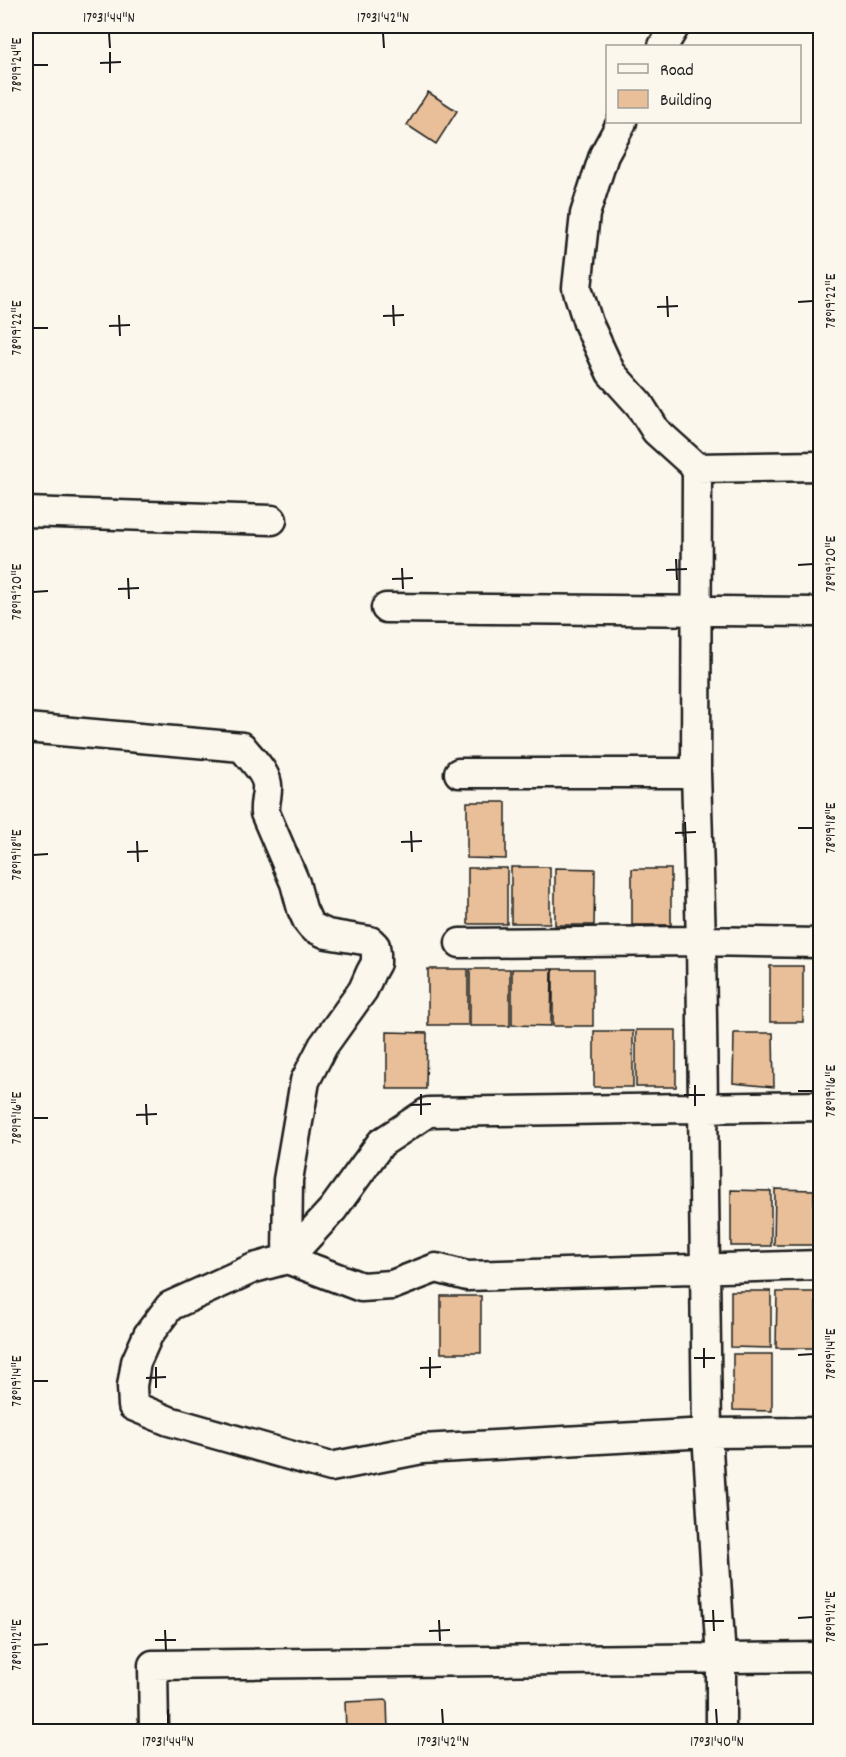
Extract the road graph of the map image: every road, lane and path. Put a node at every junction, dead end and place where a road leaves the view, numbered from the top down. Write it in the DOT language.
graph roads {
  1 [pos="675,26"];
  2 [pos="664,45"];
  3 [pos="621,123"];
  4 [pos="820,466"];
  5 [pos="697,468"];
  6 [pos="26,512"];
  7 [pos="272,520"];
  8 [pos="386,608"];
  9 [pos="696,611"];
  10 [pos="820,612"];
  11 [pos="26,728"];
  12 [pos="459,773"];
  13 [pos="696,773"];
  14 [pos="701,941"];
  15 [pos="460,943"];
  16 [pos="820,943"];
  17 [pos="820,1106"];
  18 [pos="704,1107"];
  19 [pos="287,1259"];
  20 [pos="820,1265"];
  21 [pos="705,1268"];
  22 [pos="707,1432"];
  23 [pos="820,1432"];
  24 [pos="820,1657"];
  25 [pos="721,1659"];
  26 [pos="154,1731"];
  27 [pos="721,1731"];
  1 -- 2 [label="street"];
  3 -- 5 [label="street"];
  4 -- 5 [label="street"];
  5 -- 9 [label="street"];
  6 -- 7 [label="street"];
  8 -- 9 [label="street"];
  9 -- 10 [label="street"];
  9 -- 13 [label="street"];
  11 -- 19 [label="street"];
  12 -- 13 [label="street"];
  13 -- 14 [label="street"];
  14 -- 15 [label="street"];
  14 -- 16 [label="street"];
  14 -- 18 [label="street"];
  17 -- 18 [label="street"];
  18 -- 19 [label="street"];
  18 -- 21 [label="street"];
  19 -- 21 [label="street"];
  19 -- 22 [label="street"];
  20 -- 21 [label="street"];
  21 -- 22 [label="street"];
  22 -- 23 [label="street"];
  22 -- 25 [label="street"];
  24 -- 25 [label="street"];
  25 -- 26 [label="street"];
  25 -- 27 [label="street"];
}
